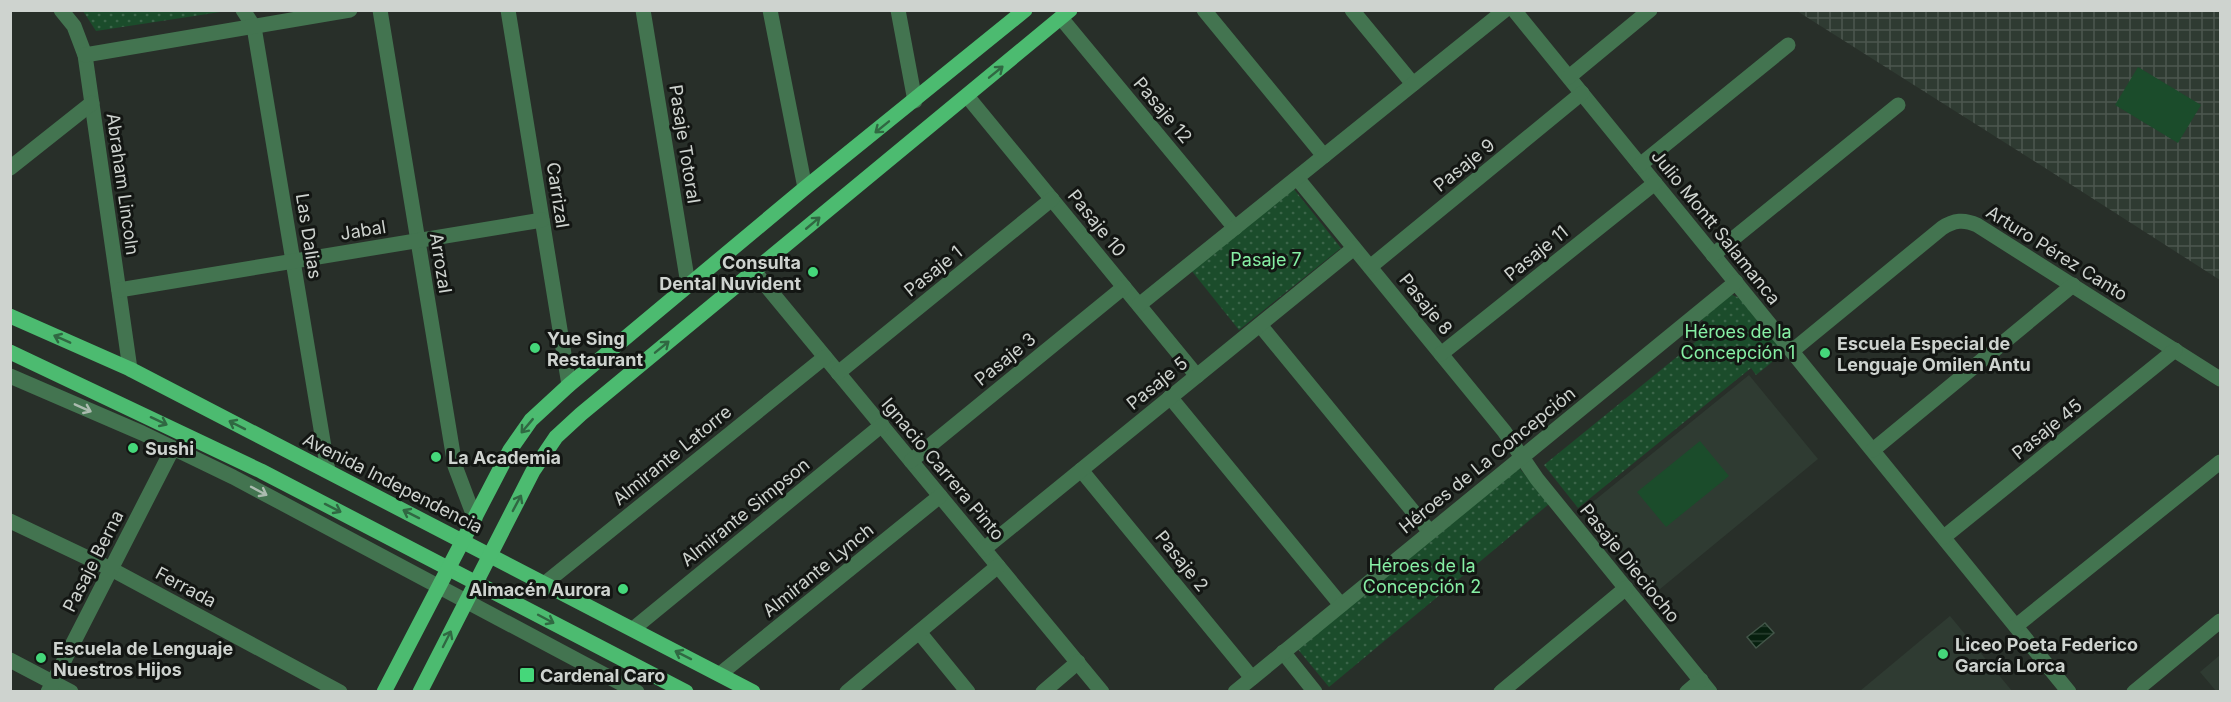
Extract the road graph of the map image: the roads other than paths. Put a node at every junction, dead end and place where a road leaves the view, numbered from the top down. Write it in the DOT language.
graph roads {
  1 [pos="61,10"];
  2 [pos="243,10"];
  3 [pos="350,10"];
  4 [pos="380,10"];
  5 [pos="508,10"];
  6 [pos="643,10"];
  7 [pos="770,10"];
  8 [pos="898,10"];
  9 [pos="1026,10"];
  10 [pos="1204,10"];
  11 [pos="1352,10"];
  12 [pos="1505,10"];
  13 [pos="1514,10"];
  14 [pos="1650,10"];
  15 [pos="1066,14"];
  16 [pos="254,27"];
  17 [pos="1788,45"];
  18 [pos="85,55"];
  19 [pos="1569,77"];
  20 [pos="1413,84"];
  21 [pos="1582,93"];
  22 [pos="967,96"];
  23 [pos="915,101"];
  24 [pos="92,104"];
  25 [pos="1898,105"];
  26 [pos="1324,156"];
  27 [pos="1641,165"];
  28 [pos="10,168"];
  29 [pos="1297,178"];
  30 [pos="1655,183"];
  31 [pos="805,188"];
  32 [pos="1052,199"];
  33 [pos="542,220"];
  34 [pos="1235,228"];
  35 [pos="418,241"];
  36 [pos="1354,248"];
  37 [pos="1713,255"];
  38 [pos="293,261"];
  39 [pos="1370,267"];
  40 [pos="754,271"];
  41 [pos="1736,282"];
  42 [pos="688,284"];
  43 [pos="2073,285"];
  44 [pos="1124,287"];
  45 [pos="118,290"];
  46 [pos="1139,305"];
  47 [pos="10,316"];
  48 [pos="1260,325"];
  49 [pos="2175,350"];
  50 [pos="1792,351"];
  51 [pos="10,352"];
  52 [pos="1441,354"];
  53 [pos="825,357"];
  54 [pos="130,369"];
  55 [pos="838,373"];
  56 [pos="10,376"];
  57 [pos="1197,376"];
  58 [pos="2220,379"];
  59 [pos="569,385"];
  60 [pos="1170,397"];
  61 [pos="882,425"];
  62 [pos="173,448"];
  63 [pos="1873,450"];
  64 [pos="1522,457"];
  65 [pos="911,461"];
  66 [pos="2220,462"];
  67 [pos="1081,470"];
  68 [pos="328,471"];
  69 [pos="940,496"];
  70 [pos="475,519"];
  71 [pos="10,521"];
  72 [pos="1430,532"];
  73 [pos="1944,537"];
  74 [pos="463,541"];
  75 [pos="984,549"];
  76 [pos="490,555"];
  77 [pos="998,566"];
  78 [pos="111,569"];
  79 [pos="448,569"];
  80 [pos="476,583"];
  81 [pos="544,584"];
  82 [pos="439,586"];
  83 [pos="1626,588"];
  84 [pos="466,601"];
  85 [pos="1341,605"];
  86 [pos="2220,621"];
  87 [pos="2016,626"];
  88 [pos="633,629"];
  89 [pos="919,632"];
  90 [pos="1283,652"];
  91 [pos="10,660"];
  92 [pos="1078,662"];
  93 [pos="720,674"];
  94 [pos="1252,678"];
  95 [pos="1706,686"];
  96 [pos="50,687"];
  97 [pos="71,692"];
  98 [pos="340,692"];
  99 [pos="384,692"];
  100 [pos="420,692"];
  101 [pos="636,692"];
  102 [pos="686,692"];
  103 [pos="753,692"];
  104 [pos="847,692"];
  105 [pos="968,692"];
  106 [pos="1043,692"];
  107 [pos="1102,692"];
  108 [pos="1235,692"];
  109 [pos="1315,692"];
  110 [pos="1501,692"];
  111 [pos="1687,692"];
  112 [pos="2069,692"];
  113 [pos="2134,692"];
  1 -- 18 [label="street, Abraham Lincoln"];
  2 -- 16 [label="street, Las Dalias"];
  3 -- 16 [label="street"];
  4 -- 35 [label="street, Arrozal"];
  5 -- 33 [label="street, Carrizal"];
  6 -- 42 [label="street, Pasaje Totoral"];
  7 -- 31 [label="street"];
  8 -- 23 [label="street"];
  9 -- 23 [label="main road"];
  10 -- 26 [label="street"];
  11 -- 20 [label="street"];
  12 -- 20 [label="street"];
  13 -- 19 [label="street, Julio Montt Salamanca"];
  14 -- 19 [label="street"];
  22 -- 15 [label="main road, one-way"];
  15 -- 34 [label="street, Pasaje 12"];
  16 -- 18 [label="street"];
  16 -- 38 [label="street, Las Dalias"];
  17 -- 27 [label="street"];
  18 -- 24 [label="street, Abraham Lincoln"];
  19 -- 21 [label="street, Julio Montt Salamanca"];
  20 -- 26 [label="street"];
  21 -- 27 [label="street, Julio Montt Salamanca"];
  21 -- 39 [label="street, Pasaje 9"];
  22 -- 32 [label="street, Pasaje 10"];
  40 -- 22 [label="main road, one-way"];
  23 -- 31 [label="main road, one-way"];
  24 -- 28 [label="street"];
  24 -- 45 [label="street, Abraham Lincoln"];
  25 -- 37 [label="street"];
  26 -- 29 [label="street"];
  27 -- 30 [label="street, Julio Montt Salamanca"];
  29 -- 34 [label="street"];
  29 -- 36 [label="street, Pasaje 8"];
  30 -- 37 [label="street, Julio Montt Salamanca"];
  30 -- 52 [label="street, Pasaje 11"];
  31 -- 42 [label="main road"];
  32 -- 44 [label="street, Pasaje 10"];
  32 -- 55 [label="street, Pasaje 1"];
  33 -- 35 [label="street, Jabal"];
  33 -- 59 [label="street, Carrizal"];
  34 -- 46 [label="street"];
  35 -- 38 [label="street, Jabal"];
  35 -- 70 [label="street, Arrozal"];
  36 -- 39 [label="street, Pasaje 8"];
  36 -- 48 [label="street, Pasaje 5"];
  37 -- 41 [label="street, Julio Montt Salamanca"];
  38 -- 45 [label="street, Jabal"];
  38 -- 68 [label="street, Las Dalias"];
  39 -- 52 [label="street, Pasaje 8"];
  40 -- 53 [label="street, Ignacio Carrera Pinto"];
  76 -- 40 [label="main road, one-way"];
  41 -- 50 [label="street, Julio Montt Salamanca"];
  41 -- 64 [label="street, Héroes de La Concepción"];
  42 -- 59 [label="main road"];
  43 -- 49 [label="street, Arturo Pérez Canto"];
  43 -- 50 [label="street, Arturo Pérez Canto"];
  43 -- 63 [label="street"];
  44 -- 46 [label="street, Pasaje 10"];
  44 -- 65 [label="street, Pasaje 3"];
  45 -- 54 [label="street, Abraham Lincoln"];
  46 -- 57 [label="street, Pasaje 10"];
  54 -- 47 [label="main road, Avenida Independencia, one-way"];
  48 -- 57 [label="street, Pasaje 5"];
  48 -- 72 [label="street"];
  49 -- 58 [label="street, Arturo Pérez Canto"];
  49 -- 73 [label="street, Pasaje 45"];
  50 -- 63 [label="street, Julio Montt Salamanca"];
  51 -- 79 [label="main road, one-way"];
  52 -- 64 [label="street, Pasaje 8"];
  53 -- 55 [label="street, Ignacio Carrera Pinto"];
  53 -- 81 [label="street, Almirante Latorre"];
  68 -- 54 [label="main road, Avenida Independencia, one-way"];
  55 -- 61 [label="street, Ignacio Carrera Pinto"];
  56 -- 62 [label="street, one-way"];
  57 -- 60 [label="street, Pasaje 5"];
  59 -- 70 [label="main road, one-way"];
  60 -- 67 [label="street, Pasaje 5"];
  60 -- 85 [label="street"];
  61 -- 65 [label="street, Ignacio Carrera Pinto"];
  61 -- 88 [label="street, Almirante Simpson"];
  62 -- 78 [label="street, Pasaje Berna"];
  62 -- 82 [label="street, one-way"];
  63 -- 73 [label="street, Julio Montt Salamanca"];
  64 -- 72 [label="street, Héroes de La Concepción"];
  64 -- 83 [label="street, Pasaje Dieciocho"];
  65 -- 69 [label="street, Ignacio Carrera Pinto"];
  66 -- 87 [label="street"];
  67 -- 75 [label="street, Pasaje 5"];
  67 -- 94 [label="street, Pasaje 2"];
  74 -- 68 [label="main road, Avenida Independencia, one-way"];
  69 -- 75 [label="street, Ignacio Carrera Pinto"];
  69 -- 93 [label="street, Almirante Lynch"];
  70 -- 74 [label="main road"];
  71 -- 78 [label="street, Ferrada"];
  72 -- 85 [label="street, Héroes de La Concepción"];
  73 -- 87 [label="street, Julio Montt Salamanca"];
  74 -- 76 [label="main road, Avenida Independencia"];
  74 -- 79 [label="main road"];
  75 -- 77 [label="street, Ignacio Carrera Pinto"];
  76 -- 80 [label="main road"];
  76 -- 81 [label="main road, Avenida Independencia"];
  77 -- 89 [label="street"];
  77 -- 92 [label="street, Ignacio Carrera Pinto"];
  78 -- 96 [label="street, Pasaje Berna"];
  78 -- 98 [label="street, Ferrada"];
  79 -- 80 [label="main road"];
  79 -- 82 [label="main road"];
  80 -- 84 [label="main road"];
  80 -- 102 [label="main road, one-way"];
  81 -- 88 [label="main road, Avenida Independencia"];
  82 -- 84 [label="street"];
  82 -- 99 [label="main road"];
  83 -- 95 [label="street, Pasaje Dieciocho"];
  83 -- 110 [label="street"];
  100 -- 84 [label="main road, one-way"];
  84 -- 101 [label="street"];
  85 -- 90 [label="street, Héroes de La Concepción"];
  86 -- 113 [label="street"];
  87 -- 112 [label="street, Julio Montt Salamanca"];
  93 -- 88 [label="main road, Avenida Independencia, one-way"];
  89 -- 104 [label="street"];
  89 -- 105 [label="street"];
  90 -- 94 [label="street, Héroes de La Concepción"];
  90 -- 109 [label="street"];
  91 -- 96 [label="street"];
  92 -- 106 [label="street"];
  92 -- 107 [label="street, Ignacio Carrera Pinto"];
  93 -- 103 [label="main road, Avenida Independencia"];
  94 -- 108 [label="street, Héroes de La Concepción"];
  95 -- 111 [label="street"];
  96 -- 97 [label="street"];
}
